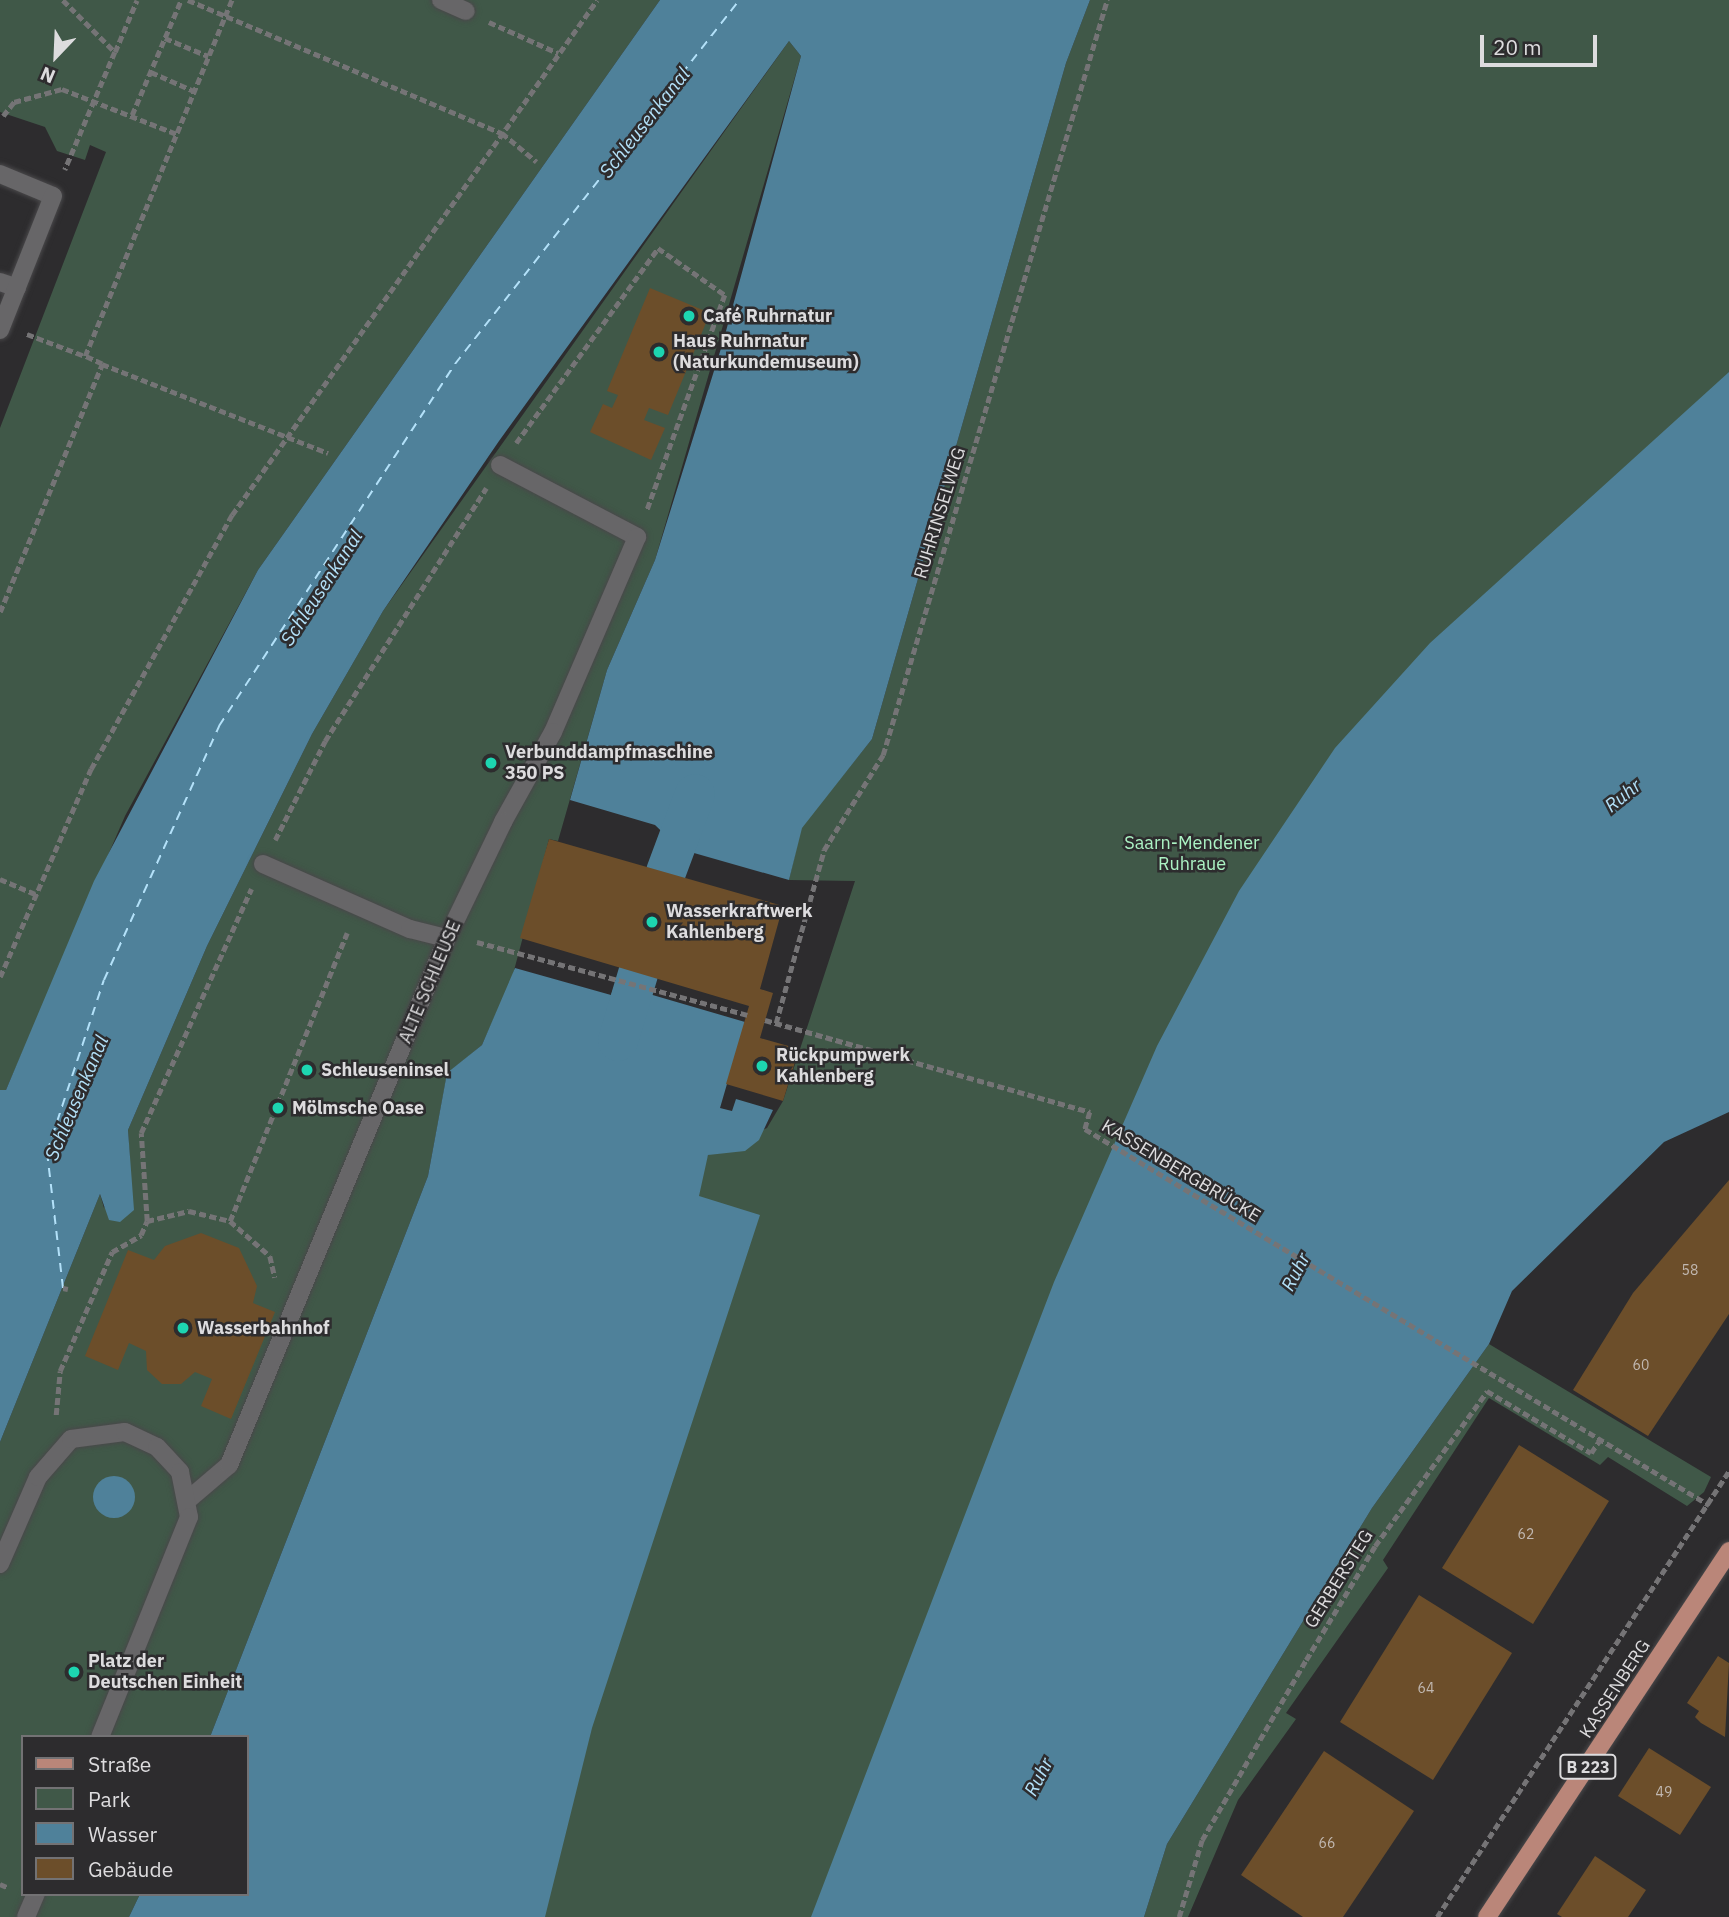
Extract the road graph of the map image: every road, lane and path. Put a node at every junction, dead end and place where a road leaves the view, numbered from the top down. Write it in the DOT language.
graph roads {
  1 [pos="63,0"];
  2 [pos="137,0"];
  3 [pos="181,0"];
  4 [pos="188,0"];
  5 [pos="232,0"];
  6 [pos="441,0"];
  7 [pos="597,0"];
  8 [pos="1107,0"];
  9 [pos="466,11"];
  10 [pos="225,16"];
  11 [pos="164,38"];
  12 [pos="115,52"];
  13 [pos="558,53"];
  14 [pos="208,56"];
  15 [pos="151,72"];
  16 [pos="194,90"];
  17 [pos="96,100"];
  18 [pos="132,115"];
  19 [pos="1,117"];
  20 [pos="502,133"];
  21 [pos="177,134"];
  22 [pos="537,162"];
  23 [pos="0,174"];
  24 [pos="52,197"];
  25 [pos="8,285"];
  26 [pos="1,327"];
  27 [pos="85,356"];
  28 [pos="102,364"];
  29 [pos="288,436"];
  30 [pos="328,453"];
  31 [pos="500,465"];
  32 [pos="637,537"];
  33 [pos="0,612"];
  34 [pos="263,864"];
  35 [pos="0,879"];
  36 [pos="35,894"];
  37 [pos="358,906"];
  38 [pos="447,938"];
  39 [pos="0,977"];
  40 [pos="747,1015"];
  41 [pos="765,1020"];
  42 [pos="776,1023"];
  43 [pos="147,1221"];
  44 [pos="230,1221"];
  45 [pos="296,1298"];
  46 [pos="1600,1441"];
  47 [pos="52,1454"];
  48 [pos="1729,1471"];
  49 [pos="189,1499"];
  50 [pos="1709,1506"];
  51 [pos="1729,1551"];
  52 [pos="0,1564"];
  53 [pos="101,1735"];
  54 [pos="35,1896"];
  55 [pos="26,1917"];
  56 [pos="1179,1917"];
  57 [pos="1437,1917"];
  58 [pos="1487,1917"];
  1 -- 12 [label="path"];
  2 -- 12 [label="path"];
  3 -- 11 [label="path"];
  4 -- 10 [label="path"];
  5 -- 10 [label="path"];
  6 -- 9 [label="street"];
  7 -- 13 [label="path"];
  8 -- 42 [label="path, RUHRINSELWEG"];
  9 -- 13 [label="path"];
  10 -- 14 [label="path"];
  10 -- 20 [label="path"];
  11 -- 14 [label="path"];
  11 -- 15 [label="path"];
  12 -- 17 [label="path"];
  13 -- 20 [label="path"];
  14 -- 16 [label="path"];
  15 -- 16 [label="path"];
  15 -- 18 [label="path"];
  16 -- 21 [label="path"];
  17 -- 18 [label="path"];
  17 -- 19 [label="path"];
  17 -- 24 [label="path"];
  18 -- 21 [label="path"];
  20 -- 22 [label="path"];
  20 -- 29 [label="path"];
  21 -- 27 [label="path"];
  23 -- 24 [label="street"];
  24 -- 25 [label="street"];
  25 -- 26 [label="street"];
  26 -- 27 [label="path"];
  27 -- 28 [label="path"];
  28 -- 29 [label="path"];
  28 -- 33 [label="path"];
  29 -- 30 [label="path"];
  29 -- 36 [label="path"];
  31 -- 32 [label="street"];
  31 -- 32 [label="path"];
  31 -- 34 [label="path"];
  32 -- 38 [label="street, ALTE SCHLEUSE"];
  34 -- 37 [label="street"];
  34 -- 43 [label="path"];
  35 -- 36 [label="path"];
  36 -- 39 [label="path"];
  37 -- 38 [label="street"];
  37 -- 44 [label="path"];
  38 -- 40 [label="path"];
  38 -- 45 [label="street, ALTE SCHLEUSE"];
  41 -- 42 [label="path"];
  42 -- 46 [label="path, KASSENBERGBRÜCKE"];
  43 -- 44 [label="path"];
  43 -- 47 [label="path"];
  44 -- 45 [label="path"];
  45 -- 49 [label="street, ALTE SCHLEUSE"];
  46 -- 50 [label="path"];
  46 -- 56 [label="path, GERBERSTEG"];
  47 -- 49 [label="street"];
  47 -- 52 [label="street"];
  48 -- 50 [label="path"];
  49 -- 53 [label="street"];
  50 -- 57 [label="path"];
  51 -- 58 [label="main road, KASSENBERG / B 223"];
  54 -- 55 [label="street"];
}
